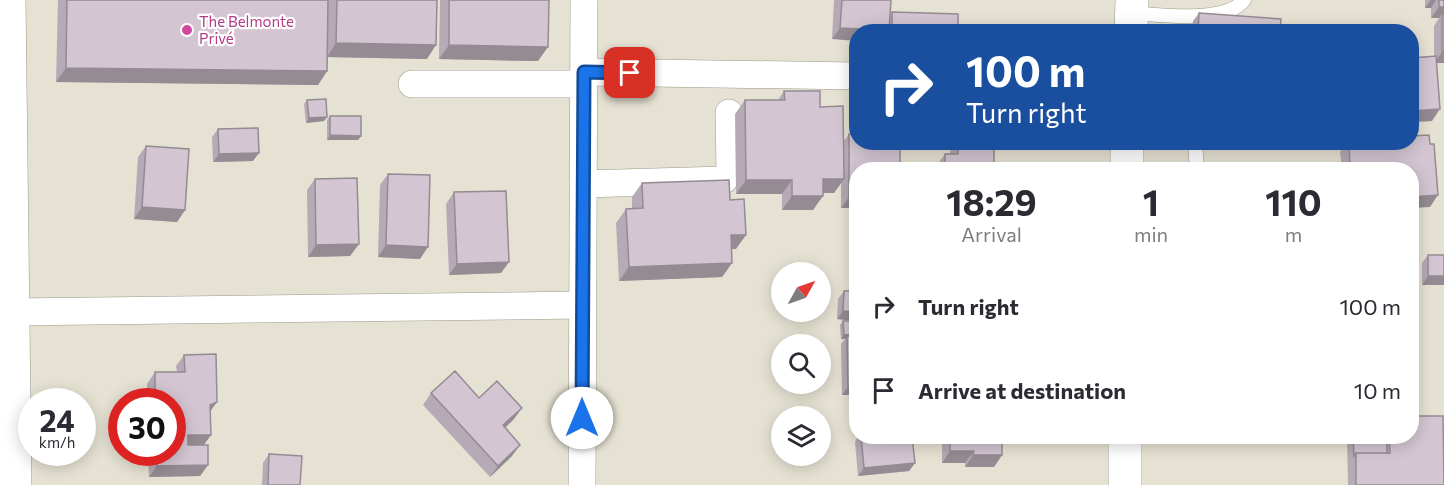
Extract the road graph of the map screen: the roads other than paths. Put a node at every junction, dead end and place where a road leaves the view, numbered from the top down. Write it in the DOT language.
graph roads {
  1 [pos="9,0"];
  2 [pos="584,0"];
  3 [pos="1244,0"];
  4 [pos="1131,15"];
  5 [pos="849,76"];
  6 [pos="584,78"];
  7 [pos="412,84"];
  8 [pos="729,113"];
  9 [pos="583,184"];
  10 [pos="583,305"];
  11 [pos="13,312"];
  12 [pos="1125,444"];
  13 [pos="15,485"];
  14 [pos="582,485"];
  15 [pos="1125,485"];
  1 -- 11 [label="main road"];
  2 -- 6 [label="street"];
  3 -- 4 [label="lane"];
  5 -- 6 [label="street"];
  6 -- 7 [label="street"];
  6 -- 9 [label="street"];
  8 -- 9 [label="street"];
  9 -- 10 [label="street"];
  10 -- 11 [label="street"];
  10 -- 14 [label="street"];
  11 -- 13 [label="main road"];
  12 -- 15 [label="main road"];
}
